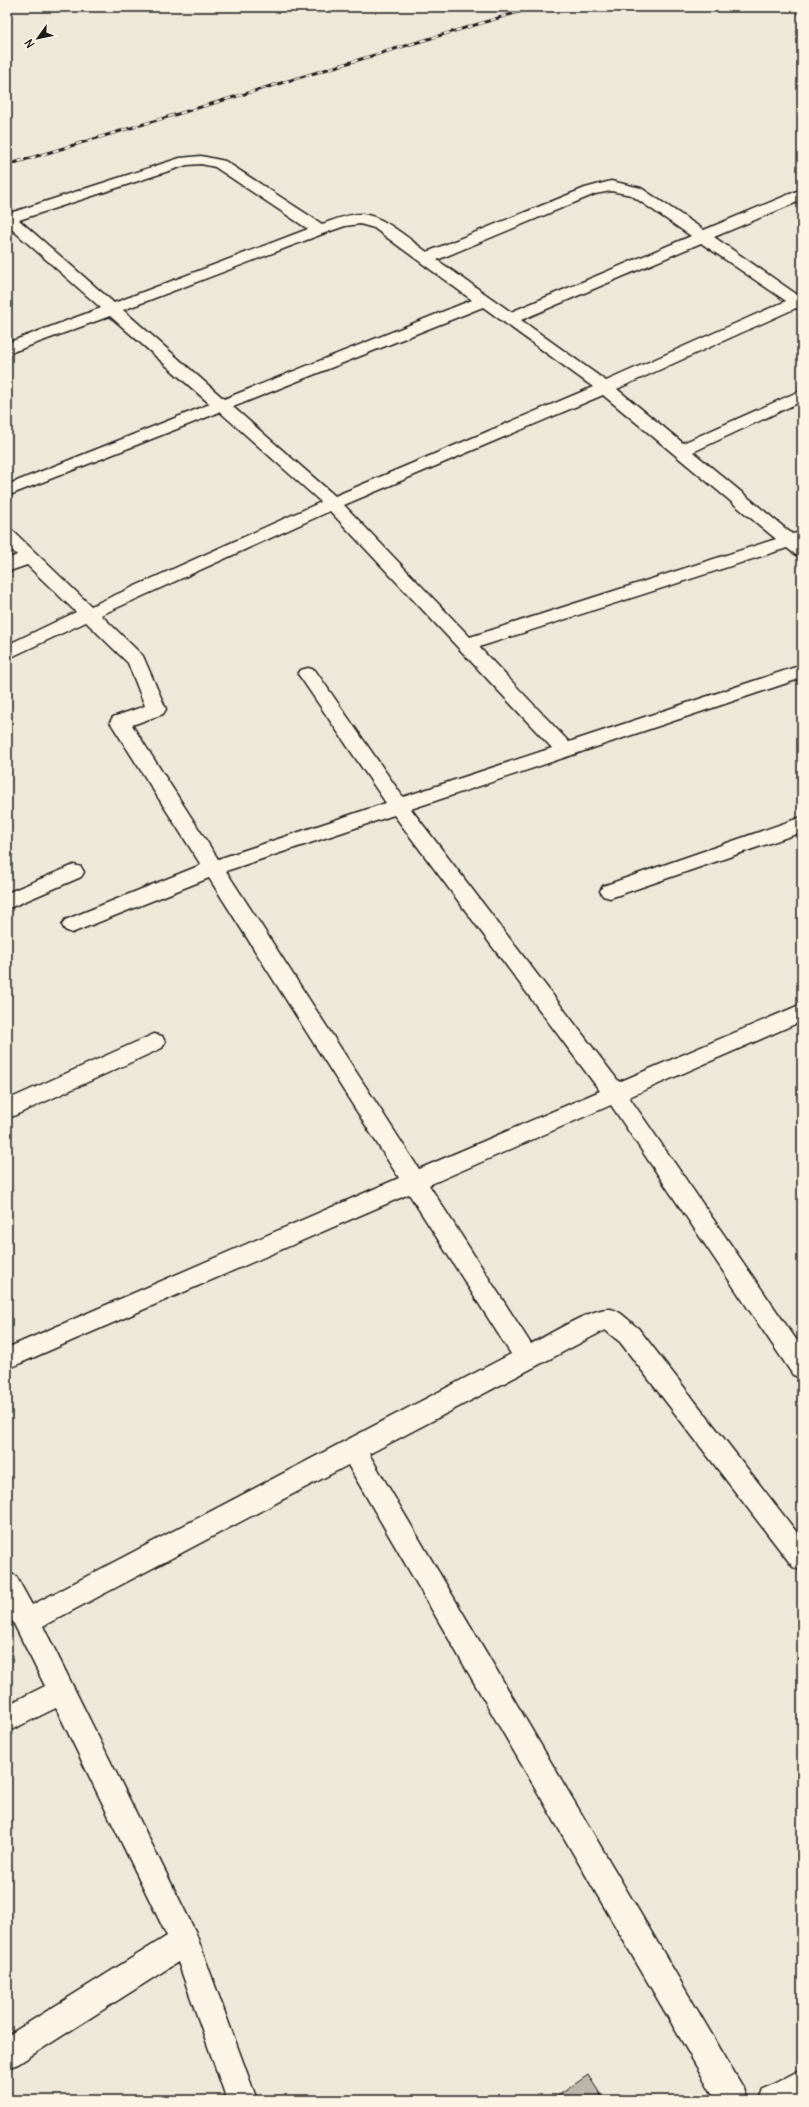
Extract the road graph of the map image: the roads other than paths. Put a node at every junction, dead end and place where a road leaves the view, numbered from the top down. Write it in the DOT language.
graph roads {
  1 [pos="802,194"];
  2 [pos="8,218"];
  3 [pos="320,230"];
  4 [pos="702,237"];
  5 [pos="425,259"];
  6 [pos="484,301"];
  7 [pos="800,302"];
  8 [pos="112,309"];
  9 [pos="509,319"];
  10 [pos="7,349"];
  11 [pos="605,388"];
  12 [pos="802,395"];
  13 [pos="222,406"];
  14 [pos="680,450"];
  15 [pos="7,491"];
  16 [pos="333,503"];
  17 [pos="7,535"];
  18 [pos="798,543"];
  19 [pos="30,557"];
  20 [pos="7,566"];
  21 [pos="88,614"];
  22 [pos="466,644"];
  23 [pos="7,653"];
  24 [pos="802,671"];
  25 [pos="308,674"];
  26 [pos="565,750"];
  27 [pos="398,806"];
  28 [pos="802,824"];
  29 [pos="213,868"];
  30 [pos="74,872"];
  31 [pos="610,891"];
  32 [pos="7,901"];
  33 [pos="72,925"];
  34 [pos="802,1012"];
  35 [pos="154,1042"];
  36 [pos="615,1094"];
  37 [pos="7,1110"];
  38 [pos="414,1181"];
  39 [pos="527,1358"];
  40 [pos="7,1359"];
  41 [pos="802,1368"];
  42 [pos="353,1450"];
  43 [pos="802,1559"];
  44 [pos="7,1584"];
  45 [pos="27,1621"];
  46 [pos="62,1691"];
  47 [pos="7,1720"];
  48 [pos="185,1941"];
  49 [pos="7,2053"];
  50 [pos="802,2084"];
  51 [pos="242,2100"];
  52 [pos="733,2100"];
  53 [pos="776,2100"];
  1 -- 4 [label="street"];
  2 -- 3 [label="street"];
  2 -- 8 [label="street"];
  3 -- 5 [label="street"];
  3 -- 8 [label="street"];
  4 -- 5 [label="street"];
  4 -- 7 [label="street"];
  4 -- 9 [label="street"];
  5 -- 6 [label="street"];
  6 -- 9 [label="street"];
  6 -- 13 [label="street"];
  7 -- 11 [label="street"];
  8 -- 10 [label="street"];
  8 -- 13 [label="street"];
  9 -- 11 [label="street"];
  11 -- 14 [label="street"];
  11 -- 16 [label="street"];
  12 -- 14 [label="street"];
  13 -- 15 [label="street"];
  13 -- 16 [label="street"];
  14 -- 18 [label="street"];
  16 -- 21 [label="street"];
  16 -- 22 [label="street"];
  17 -- 19 [label="street"];
  18 -- 22 [label="street"];
  19 -- 20 [label="street"];
  19 -- 21 [label="street"];
  21 -- 23 [label="street"];
  21 -- 29 [label="street"];
  22 -- 26 [label="street"];
  24 -- 26 [label="street"];
  25 -- 27 [label="street"];
  26 -- 27 [label="street"];
  27 -- 29 [label="street"];
  27 -- 36 [label="street"];
  28 -- 31 [label="street"];
  29 -- 33 [label="street"];
  29 -- 38 [label="street"];
  30 -- 32 [label="street"];
  34 -- 36 [label="street"];
  35 -- 37 [label="street"];
  36 -- 38 [label="street"];
  36 -- 41 [label="street"];
  38 -- 39 [label="street"];
  38 -- 40 [label="street"];
  39 -- 42 [label="street"];
  39 -- 43 [label="street"];
  42 -- 45 [label="street"];
  42 -- 52 [label="street"];
  44 -- 45 [label="street"];
  45 -- 46 [label="street"];
  46 -- 47 [label="street"];
  46 -- 48 [label="street"];
  48 -- 49 [label="street"];
  48 -- 51 [label="street"];
  50 -- 53 [label="street"];
}
